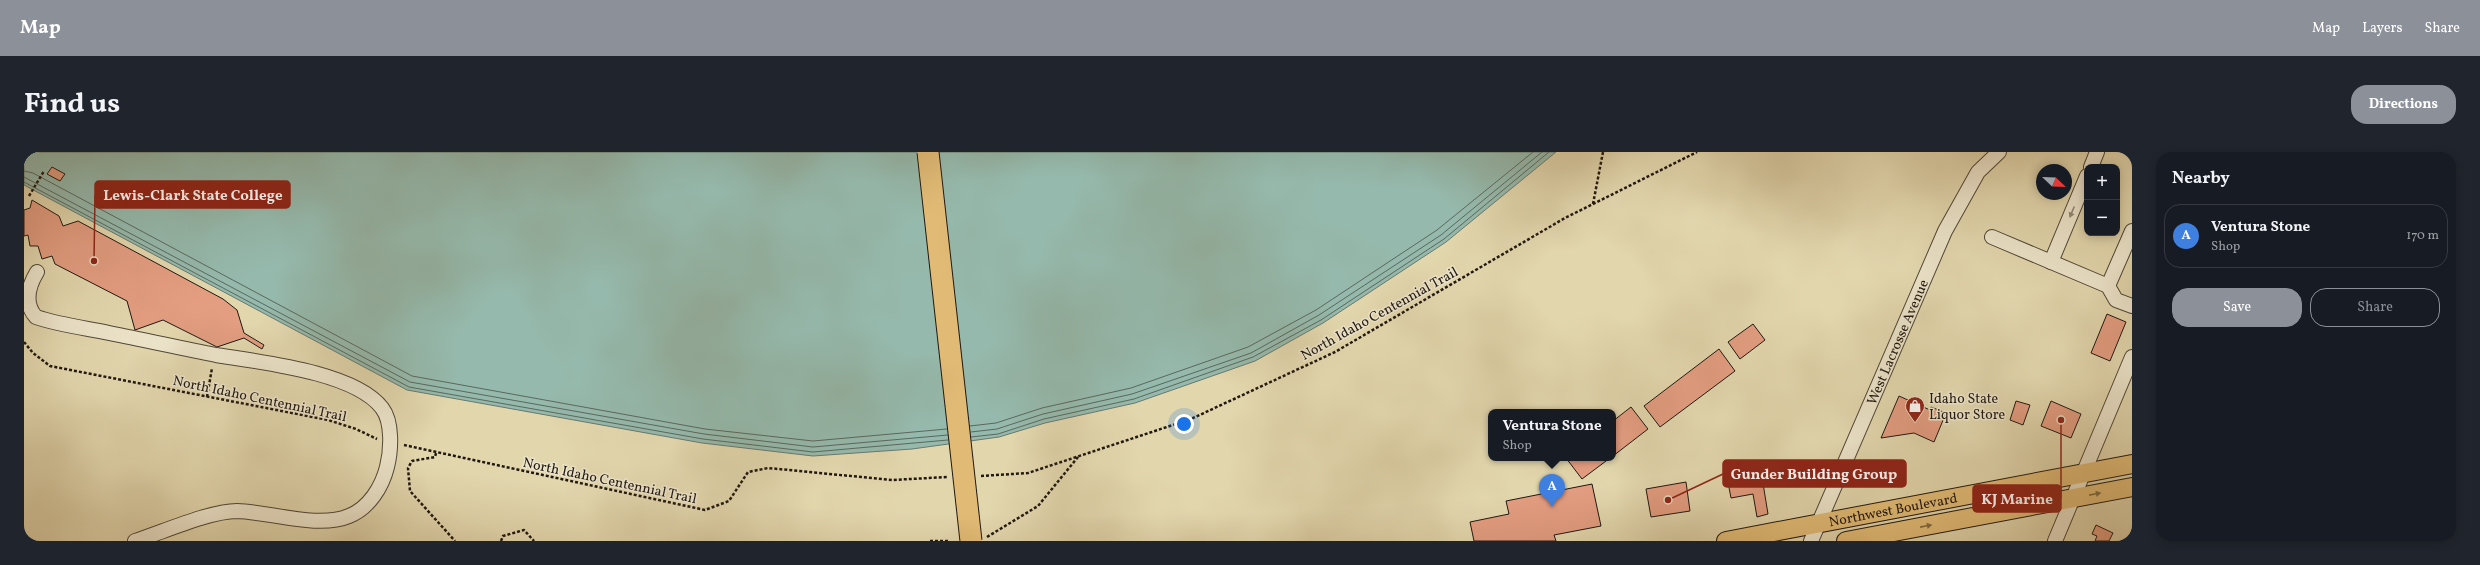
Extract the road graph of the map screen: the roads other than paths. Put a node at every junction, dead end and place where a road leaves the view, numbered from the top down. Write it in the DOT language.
graph roads {
  1 [pos="928,152"];
  2 [pos="1999,152"];
  3 [pos="2097,152"];
  4 [pos="2092,164"];
  5 [pos="2084,183"];
  6 [pos="2132,231"];
  7 [pos="1992,237"];
  8 [pos="2051,262"];
  9 [pos="37,272"];
  10 [pos="2108,286"];
  11 [pos="2132,306"];
  12 [pos="2132,357"];
  13 [pos="2132,464"];
  14 [pos="2083,473"];
  15 [pos="2132,487"];
  16 [pos="2073,498"];
  17 [pos="1819,524"];
  18 [pos="979,539"];
  19 [pos="135,541"];
  20 [pos="1726,541"];
  21 [pos="1811,541"];
  22 [pos="1846,541"];
  23 [pos="2055,541"];
  1 -- 18 [label="highway, bridge"];
  2 -- 17 [label="street, West Lacrosse Avenue"];
  3 -- 4 [label="street"];
  5 -- 8 [label="street, one-way"];
  6 -- 10 [label="street"];
  7 -- 8 [label="street"];
  8 -- 10 [label="street"];
  9 -- 19 [label="street"];
  10 -- 11 [label="street"];
  12 -- 14 [label="street"];
  13 -- 14 [label="main road, Northwest Boulevard"];
  14 -- 16 [label="street"];
  14 -- 17 [label="main road, Northwest Boulevard"];
  16 -- 15 [label="main road, Northwest Boulevard, one-way"];
  22 -- 16 [label="main road, Northwest Boulevard, one-way"];
  16 -- 23 [label="street"];
  17 -- 20 [label="main road, Northwest Boulevard"];
  17 -- 21 [label="street, West Lacrosse Avenue"];
}
